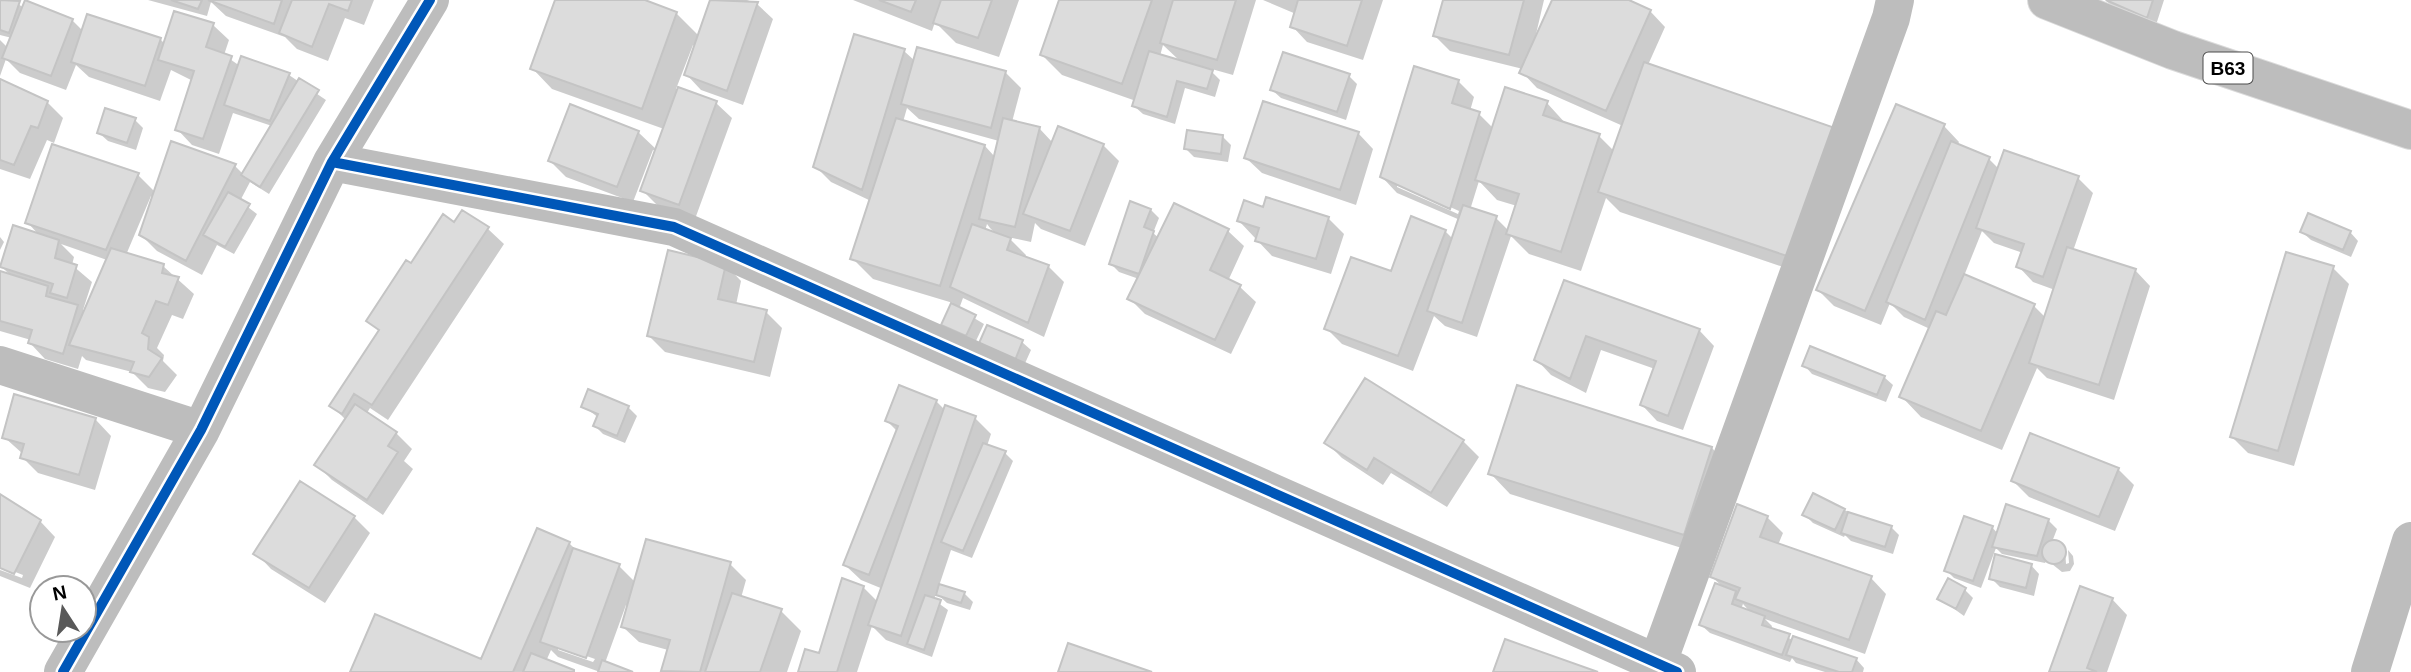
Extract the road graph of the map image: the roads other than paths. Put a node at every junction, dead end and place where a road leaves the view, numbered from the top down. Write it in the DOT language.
graph roads {
  1 [pos="430,0"];
  2 [pos="1895,0"];
  3 [pos="2047,0"];
  4 [pos="2411,130"];
  5 [pos="332,162"];
  6 [pos="0,365"];
  7 [pos="201,430"];
  8 [pos="2411,541"];
  9 [pos="1667,668"];
  10 [pos="63,672"];
  11 [pos="2370,672"];
  1 -- 5 [label="main road"];
  2 -- 9 [label="main road"];
  3 -- 4 [label="main road, B63"];
  5 -- 7 [label="main road"];
  5 -- 9 [label="main road"];
  6 -- 7 [label="main road"];
  7 -- 10 [label="main road"];
  8 -- 11 [label="main road"];
}
